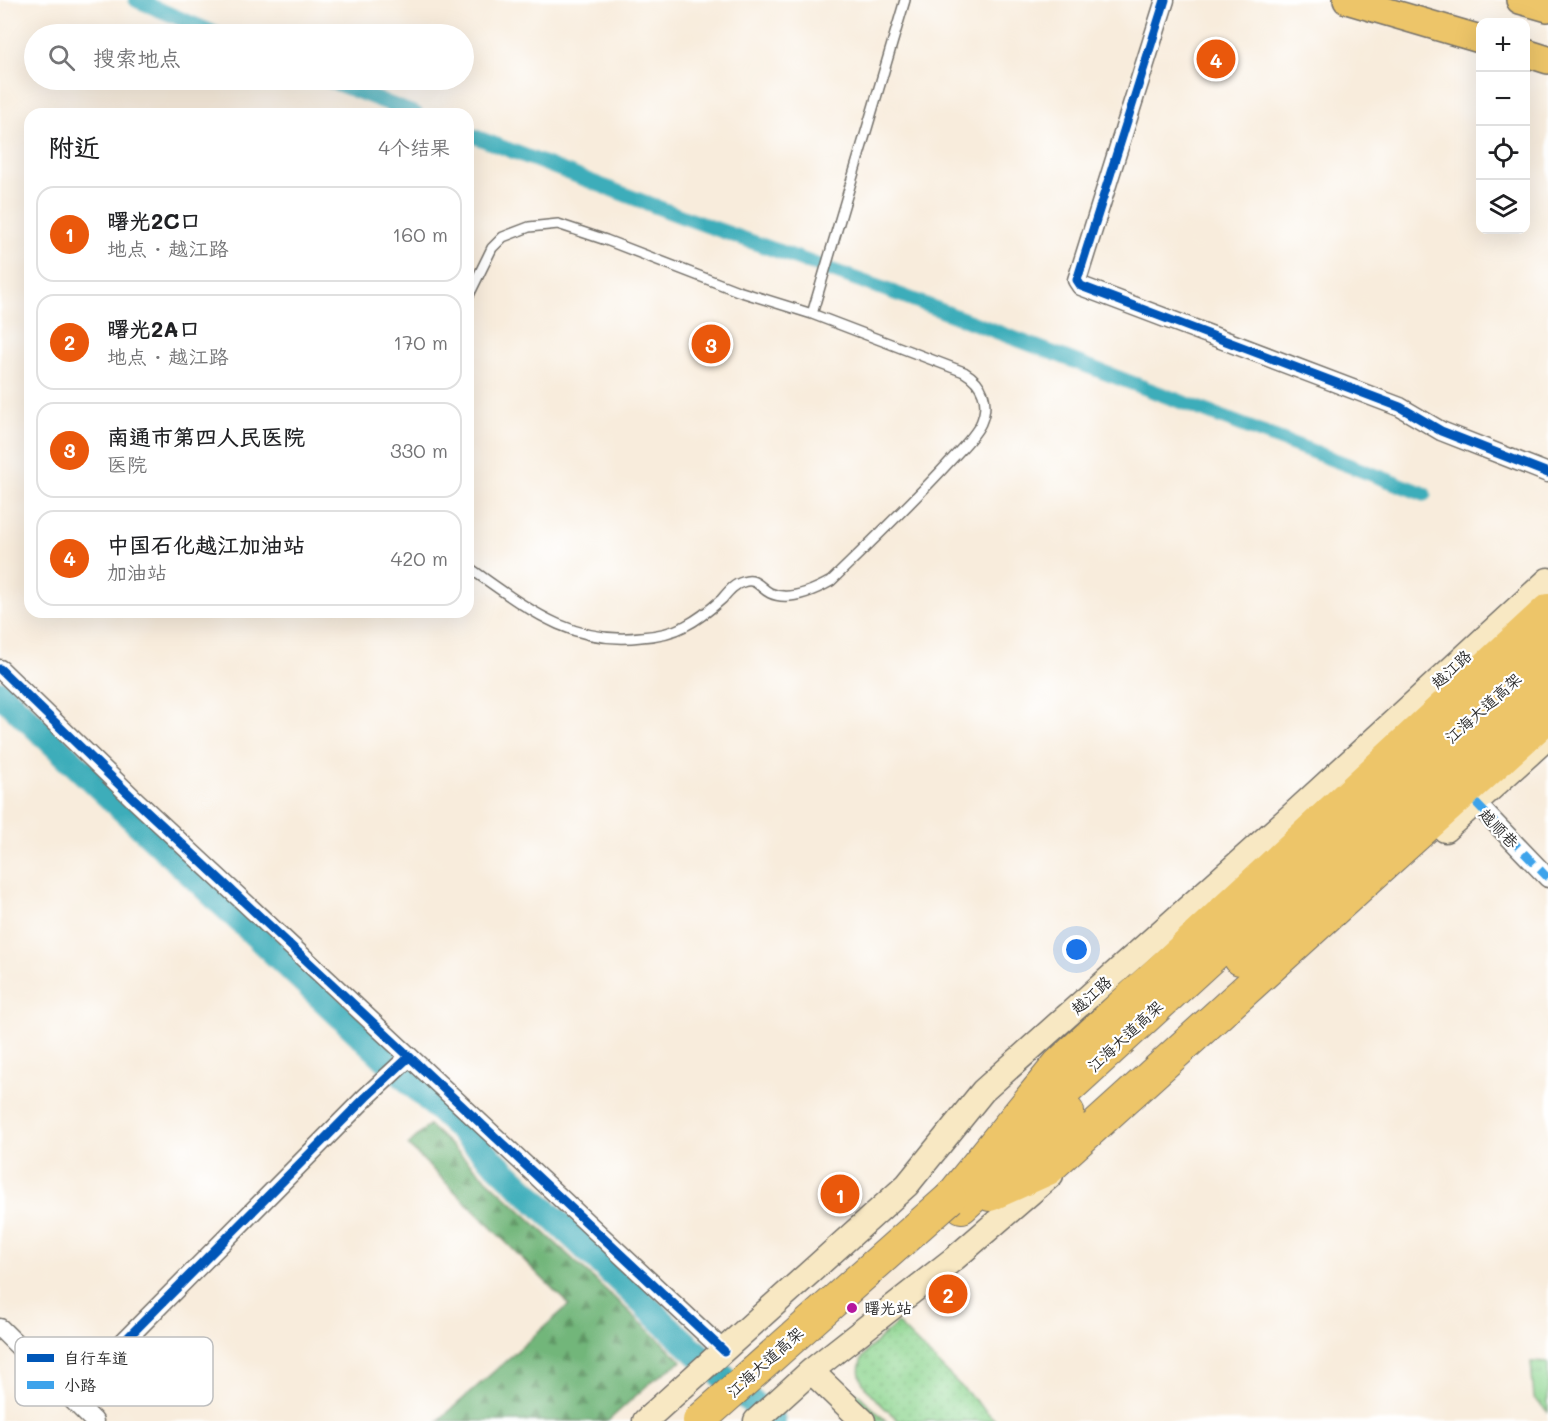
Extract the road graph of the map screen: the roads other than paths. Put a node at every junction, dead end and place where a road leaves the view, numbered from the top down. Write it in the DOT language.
graph roads {
  1 [pos="905,0"];
  2 [pos="1165,0"];
  3 [pos="1347,0"];
  4 [pos="1476,38"];
  5 [pos="1530,54"];
  6 [pos="1548,60"];
  7 [pos="474,285"];
  8 [pos="812,314"];
  9 [pos="1548,473"];
  10 [pos="474,571"];
  11 [pos="1548,580"];
  12 [pos="1548,610"];
  13 [pos="1548,648"];
  14 [pos="0,669"];
  15 [pos="1548,678"];
  16 [pos="1548,716"];
  17 [pos="1548,737"];
  18 [pos="1476,803"];
  19 [pos="1548,878"];
  20 [pos="409,1057"];
  21 [pos="956,1203"];
  22 [pos="0,1328"];
  23 [pos="128,1337"];
  24 [pos="15,1343"];
  25 [pos="724,1351"];
  26 [pos="811,1371"];
  27 [pos="78,1406"];
  28 [pos="94,1421"];
  29 [pos="645,1421"];
  30 [pos="699,1421"];
  31 [pos="728,1421"];
  32 [pos="756,1421"];
  33 [pos="863,1421"];
  1 -- 8 [label="lane"];
  2 -- 9 [label="street"];
  3 -- 4 [label="main road"];
  5 -- 6 [label="main road"];
  7 -- 8 [label="lane"];
  8 -- 10 [label="lane"];
  11 -- 25 [label="main road, 越江路"];
  12 -- 21 [label="highway"];
  13 -- 21 [label="highway, 江海大道高架"];
  14 -- 20 [label="street"];
  15 -- 21 [label="highway, 江海大道高架"];
  16 -- 21 [label="highway"];
  17 -- 18 [label="main road"];
  18 -- 19 [label="street, 越顺巷"];
  18 -- 26 [label="main road"];
  20 -- 23 [label="street"];
  20 -- 25 [label="street"];
  21 -- 30 [label="highway, 江海大道高架, bridge"];
  21 -- 31 [label="highway, 江海大道高架"];
  22 -- 24 [label="street"];
  25 -- 29 [label="main road, 越江路"];
  26 -- 32 [label="main road"];
  26 -- 33 [label="main road"];
  27 -- 28 [label="street"];
}
